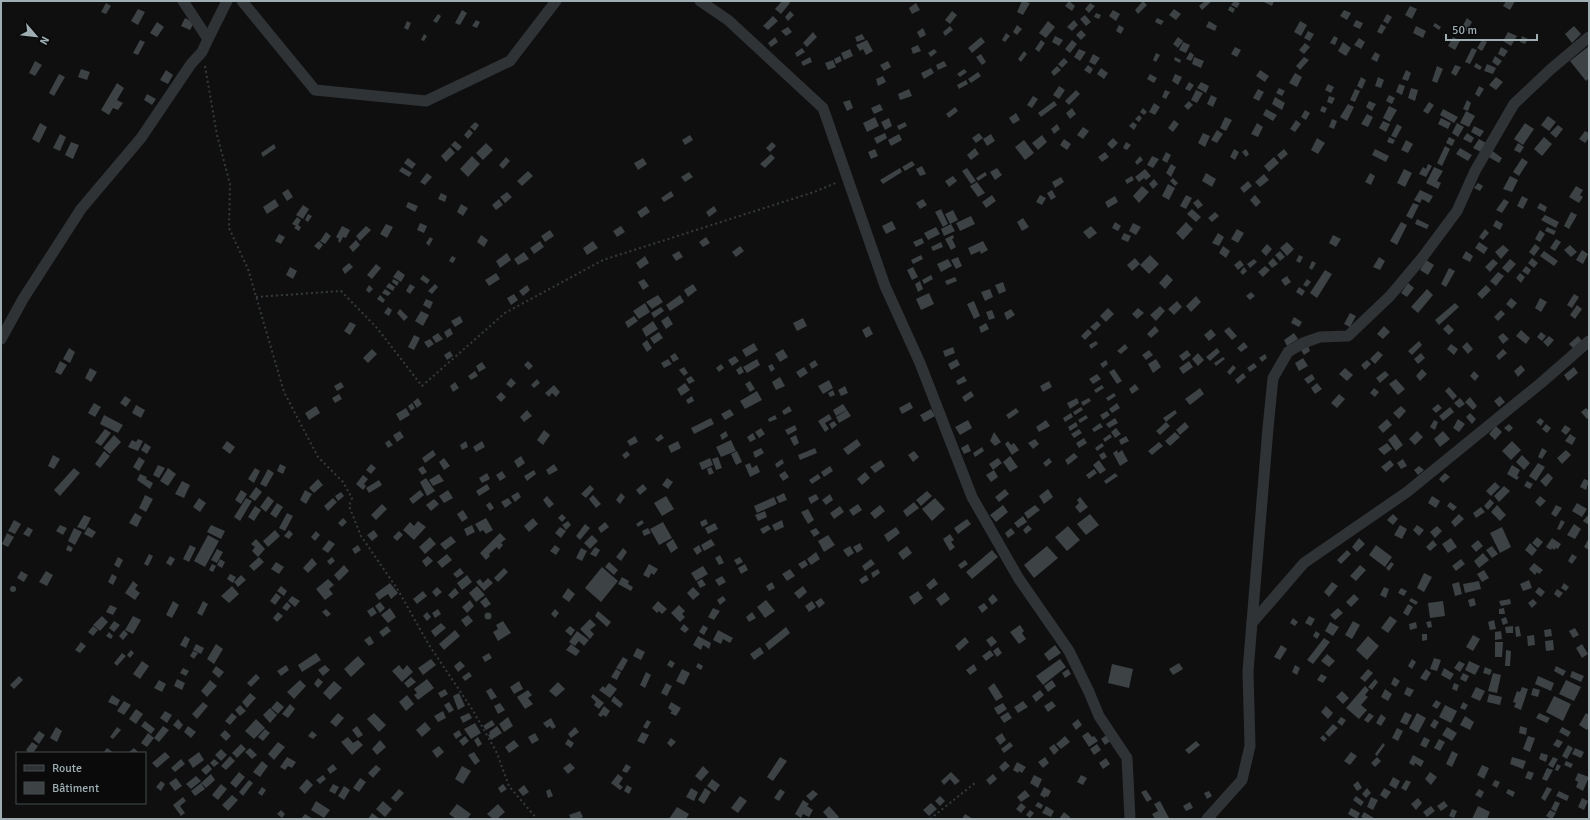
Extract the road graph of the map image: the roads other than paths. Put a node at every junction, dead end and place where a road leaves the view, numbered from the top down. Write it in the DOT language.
graph roads {
  1 [pos="183,1"];
  2 [pos="227,1"];
  3 [pos="242,1"];
  4 [pos="556,1"];
  5 [pos="700,1"];
  6 [pos="1589,37"];
  7 [pos="208,38"];
  8 [pos="1,339"];
  9 [pos="1589,341"];
  10 [pos="1252,623"];
  11 [pos="1130,819"];
  12 [pos="1207,819"];
  1 -- 7 [label="street"];
  2 -- 7 [label="street"];
  3 -- 4 [label="street"];
  5 -- 11 [label="street"];
  6 -- 10 [label="street"];
  7 -- 8 [label="street"];
  9 -- 10 [label="street"];
  10 -- 12 [label="street"];
}
